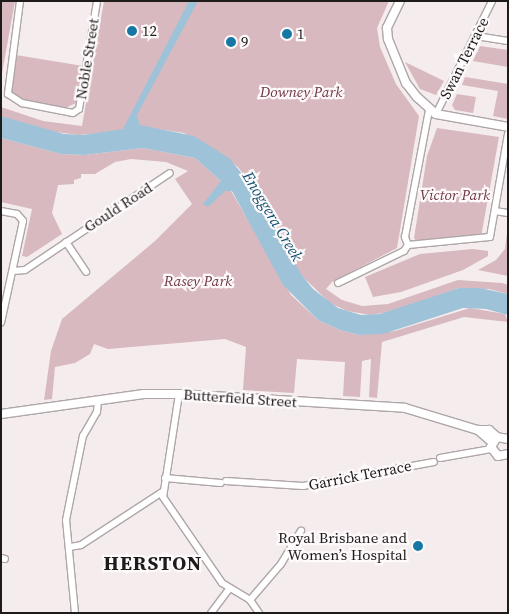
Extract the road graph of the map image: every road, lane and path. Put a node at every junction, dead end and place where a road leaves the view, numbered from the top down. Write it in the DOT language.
graph roads {
  1 [pos="20,1"];
  2 [pos="96,1"];
  3 [pos="400,1"];
  4 [pos="492,1"];
  5 [pos="476,36"];
  6 [pos="508,41"];
  7 [pos="432,112"];
  8 [pos="508,127"];
  9 [pos="508,134"];
  10 [pos="170,173"];
  11 [pos="1,211"];
  12 [pos="495,211"];
  13 [pos="508,213"];
  14 [pos="66,242"];
  15 [pos="408,245"];
  16 [pos="13,271"];
  17 [pos="86,272"];
  18 [pos="338,283"];
  19 [pos="1,323"];
  20 [pos="179,394"];
  21 [pos="98,401"];
  22 [pos="1,414"];
  23 [pos="508,439"];
  24 [pos="493,443"];
  25 [pos="508,454"];
  26 [pos="165,478"];
  27 [pos="162,492"];
  28 [pos="301,531"];
  29 [pos="70,547"];
  30 [pos="230,588"];
  31 [pos="250,600"];
  32 [pos="75,613"];
  33 [pos="211,613"];
  34 [pos="259,613"];
  1 -- 2 [label="street, Noble Street"];
  3 -- 7 [label="street"];
  4 -- 5 [label="street, Swan Terrace"];
  5 -- 6 [label="street"];
  5 -- 7 [label="street, Swan Terrace"];
  7 -- 8 [label="street"];
  7 -- 15 [label="street, Swan Terrace"];
  9 -- 12 [label="street"];
  10 -- 14 [label="street, Gould Road"];
  11 -- 16 [label="street"];
  12 -- 13 [label="street"];
  12 -- 15 [label="street"];
  14 -- 16 [label="street, Gould Road"];
  14 -- 17 [label="street"];
  15 -- 18 [label="street"];
  16 -- 19 [label="street"];
  20 -- 21 [label="street, Butterfield Street"];
  20 -- 24 [label="street, Butterfield Street"];
  20 -- 26 [label="street"];
  21 -- 22 [label="street, Butterfield Street"];
  21 -- 29 [label="street"];
  23 -- 24 [label="street"];
  24 -- 25 [label="street"];
  24 -- 26 [label="street, Garrick Terrace"];
  26 -- 27 [label="street"];
  27 -- 29 [label="street"];
  27 -- 30 [label="street"];
  28 -- 31 [label="street"];
  29 -- 32 [label="street"];
  30 -- 31 [label="street"];
  30 -- 33 [label="street"];
  31 -- 34 [label="street"];
}
